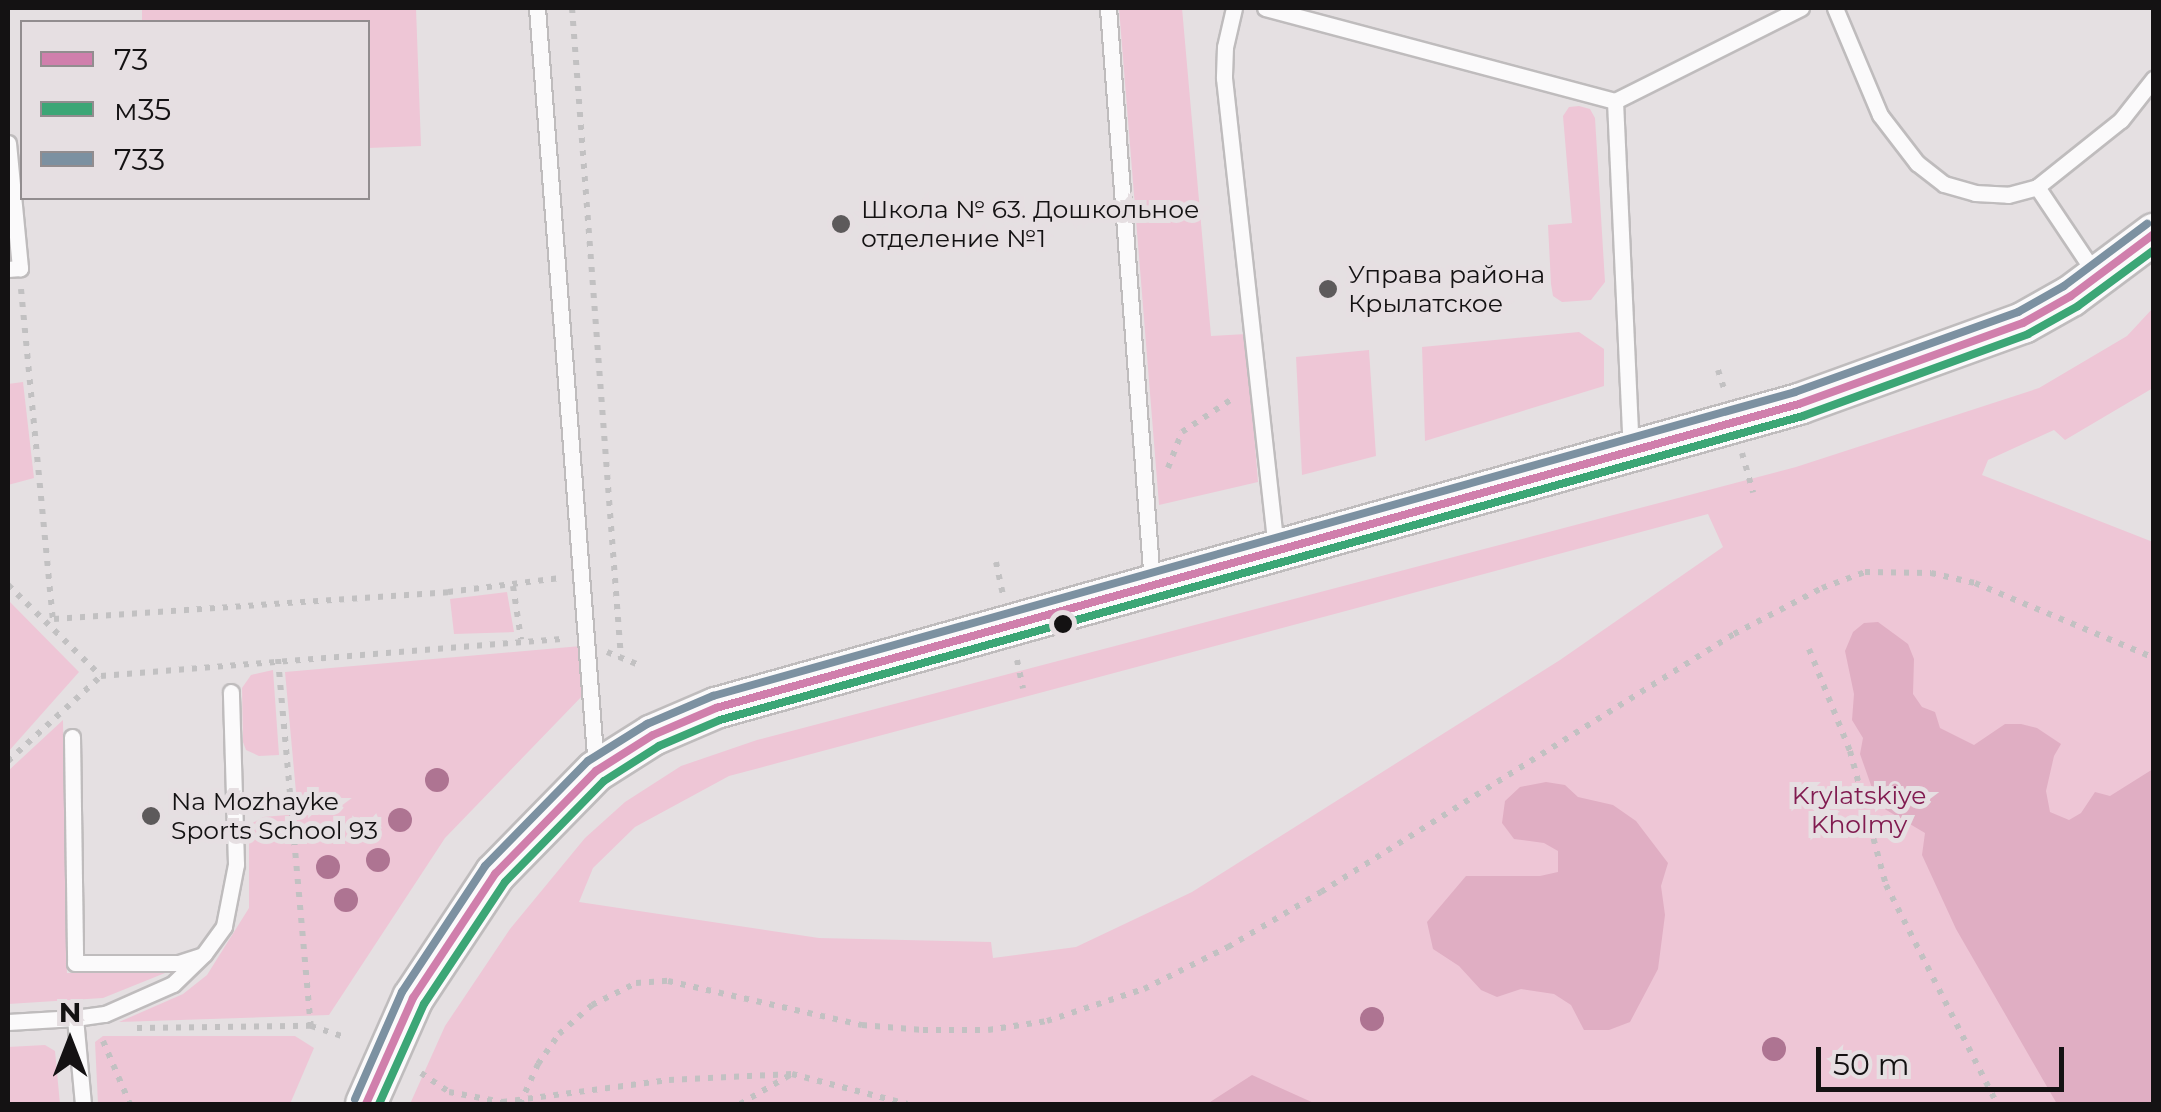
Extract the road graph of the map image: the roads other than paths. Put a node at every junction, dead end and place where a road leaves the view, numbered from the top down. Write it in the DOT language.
graph roads {
  1 [pos="537,8"];
  2 [pos="1108,8"];
  3 [pos="1234,8"];
  4 [pos="1265,8"];
  5 [pos="1801,8"];
  6 [pos="1836,8"];
  7 [pos="2154,78"];
  8 [pos="1615,101"];
  9 [pos="8,143"];
  10 [pos="2037,187"];
  11 [pos="2154,234"];
  12 [pos="14,268"];
  13 [pos="2098,278"];
  14 [pos="1631,453"];
  15 [pos="1276,553"];
  16 [pos="1152,587"];
  17 [pos="231,692"];
  18 [pos="72,737"];
  19 [pos="596,771"];
  20 [pos="204,954"];
  21 [pos="75,1018"];
  22 [pos="8,1022"];
  23 [pos="83,1104"];
  24 [pos="366,1104"];
  1 -- 19 [label="lane"];
  2 -- 16 [label="lane"];
  3 -- 15 [label="lane"];
  4 -- 8 [label="lane"];
  5 -- 8 [label="lane"];
  6 -- 10 [label="lane"];
  7 -- 10 [label="lane"];
  8 -- 14 [label="lane"];
  9 -- 12 [label="lane"];
  10 -- 13 [label="lane"];
  11 -- 13 [label="street"];
  13 -- 14 [label="street"];
  14 -- 15 [label="street"];
  15 -- 16 [label="street"];
  16 -- 19 [label="street"];
  17 -- 20 [label="lane"];
  18 -- 20 [label="lane"];
  19 -- 24 [label="street"];
  20 -- 21 [label="lane"];
  21 -- 22 [label="lane"];
  21 -- 23 [label="lane"];
}
